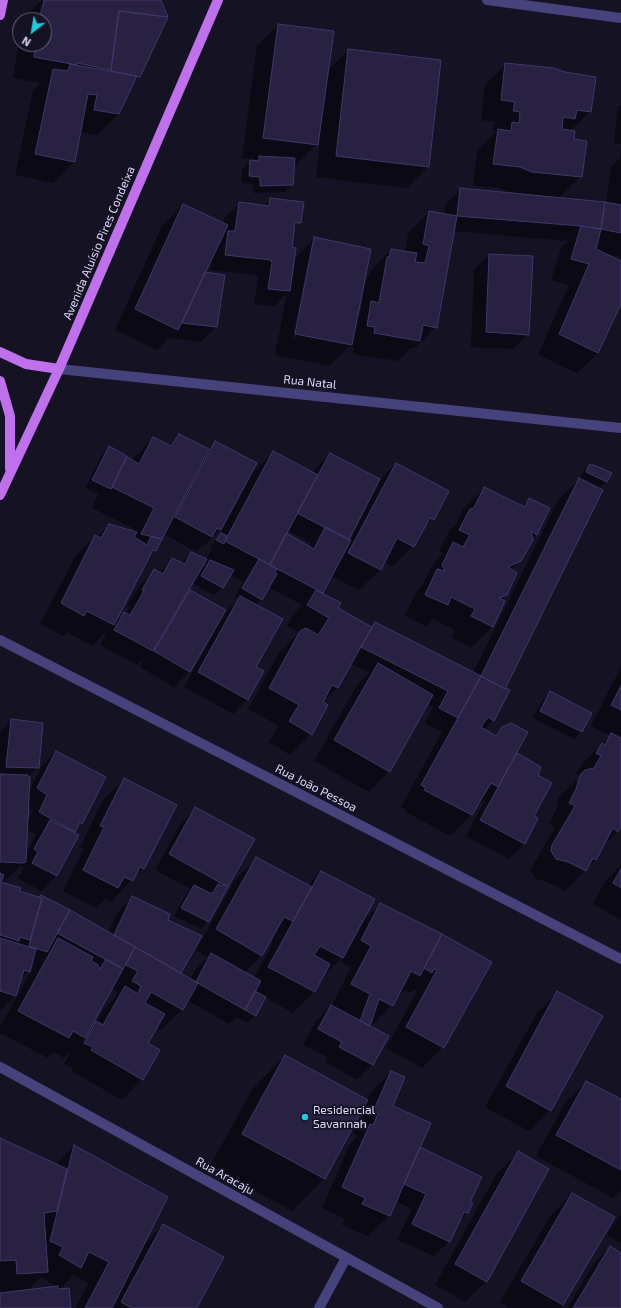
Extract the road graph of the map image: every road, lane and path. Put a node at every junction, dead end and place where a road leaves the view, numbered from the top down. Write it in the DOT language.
graph roads {
  1 [pos="3,0"];
  2 [pos="218,0"];
  3 [pos="487,0"];
  4 [pos="0,15"];
  5 [pos="621,18"];
  6 [pos="0,352"];
  7 [pos="59,369"];
  8 [pos="0,381"];
  9 [pos="621,428"];
  10 [pos="10,474"];
  11 [pos="0,494"];
  12 [pos="0,640"];
  13 [pos="621,959"];
  14 [pos="0,1067"];
  15 [pos="346,1258"];
  16 [pos="319,1308"];
  17 [pos="438,1308"];
  1 -- 4 [label="main road"];
  2 -- 7 [label="main road, Avenida Aluísio Pires Condeixa"];
  3 -- 5 [label="street"];
  6 -- 7 [label="main road, Rua Natal"];
  7 -- 9 [label="street, Rua Natal"];
  7 -- 10 [label="main road, Avenida Aluísio Pires Condeixa"];
  8 -- 10 [label="main road"];
  10 -- 11 [label="main road, Avenida Aluísio Pires Condeixa"];
  12 -- 13 [label="street, Rua João Pessoa"];
  14 -- 15 [label="street, Rua Aracaju"];
  15 -- 16 [label="street"];
  15 -- 17 [label="street, Rua Aracaju"];
}
